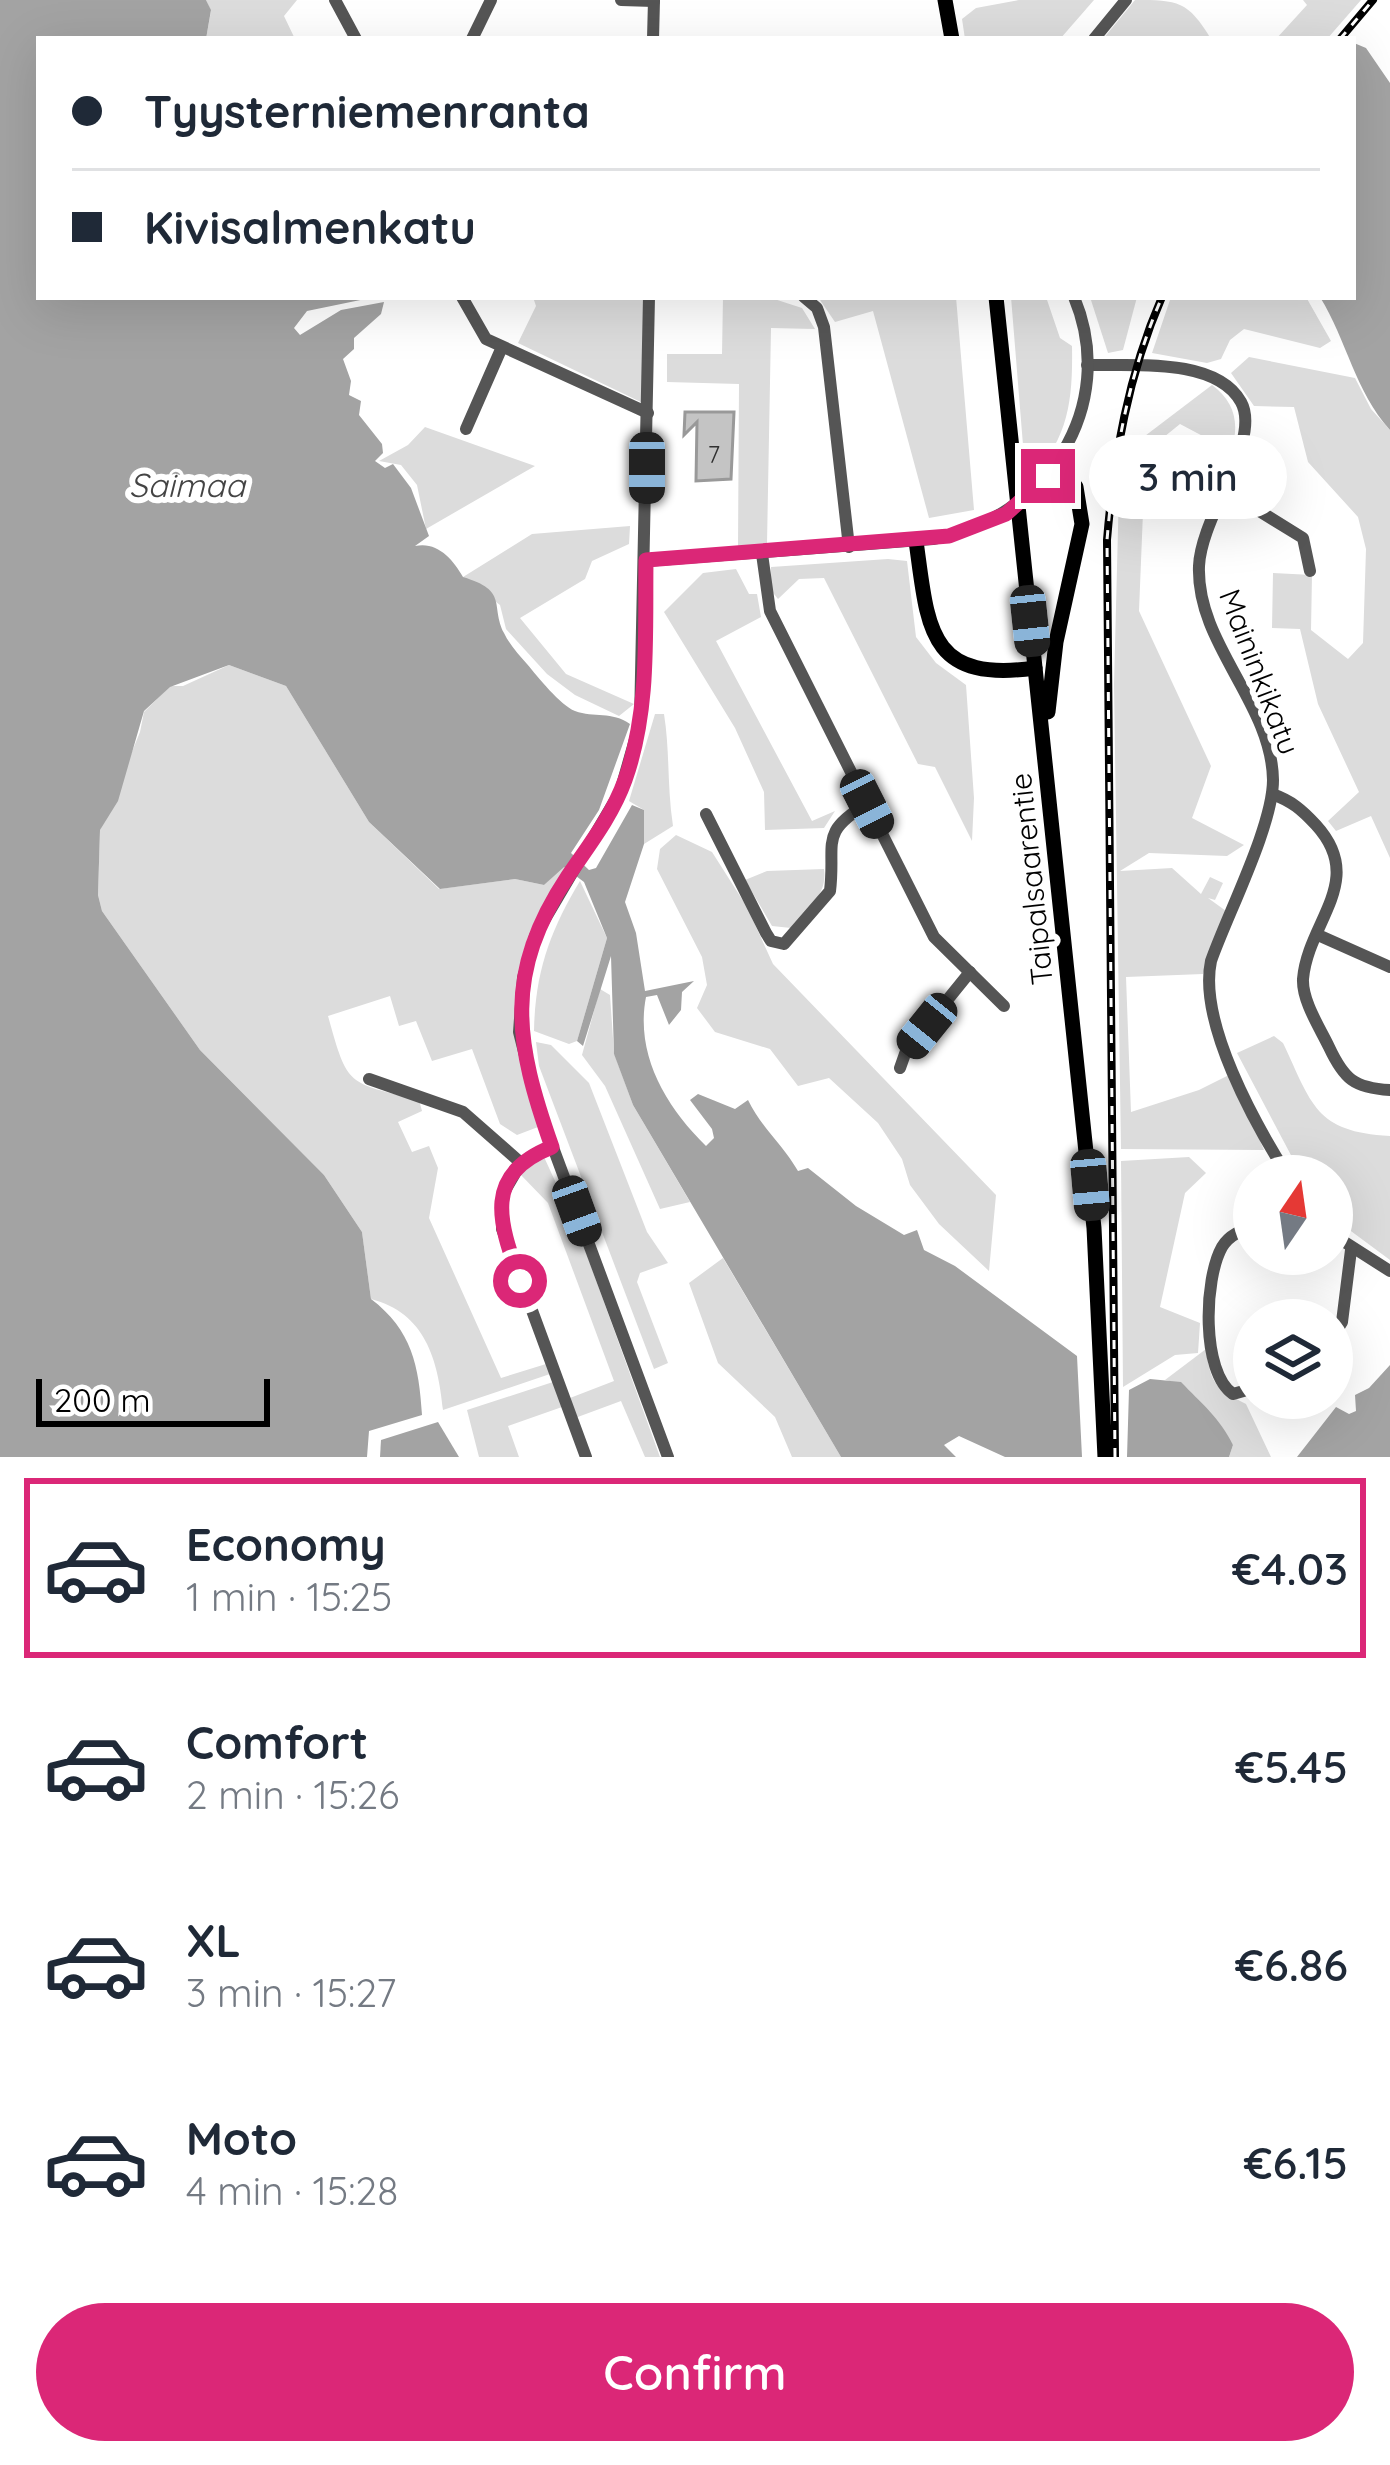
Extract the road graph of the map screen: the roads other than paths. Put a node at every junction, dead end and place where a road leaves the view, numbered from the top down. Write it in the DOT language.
graph roads {
  1 [pos="334,0"];
  2 [pos="491,0"];
  3 [pos="621,0"];
  4 [pos="654,0"];
  5 [pos="945,0"];
  6 [pos="1126,0"];
  7 [pos="354,36"];
  8 [pos="473,36"];
  9 [pos="653,36"];
  10 [pos="951,36"];
  11 [pos="1096,36"];
  12 [pos="463,300"];
  13 [pos="650,300"];
  14 [pos="808,300"];
  15 [pos="996,300"];
  16 [pos="1075,300"];
  17 [pos="502,347"];
  18 [pos="1088,364"];
  19 [pos="648,413"];
  20 [pos="466,429"];
  21 [pos="1058,463"];
  22 [pos="1222,488"];
  23 [pos="916,541"];
  24 [pos="849,547"];
  25 [pos="762,554"];
  26 [pos="646,560"];
  27 [pos="1310,571"];
  28 [pos="1035,668"];
  29 [pos="1272,794"];
  30 [pos="867,804"];
  31 [pos="706,814"];
  32 [pos="1052,817"];
  33 [pos="1318,935"];
  34 [pos="1390,967"];
  35 [pos="970,972"];
  36 [pos="1004,1006"];
  37 [pos="900,1068"];
  38 [pos="369,1079"];
  39 [pos="1390,1090"];
  40 [pos="552,1147"];
  41 [pos="1278,1155"];
  42 [pos="521,1163"];
  43 [pos="1233,1236"];
  44 [pos="1353,1251"];
  45 [pos="1390,1271"];
  46 [pos="1233,1394"];
  47 [pos="586,1457"];
  48 [pos="668,1457"];
  49 [pos="1105,1457"];
  1 -- 7 [label="street"];
  2 -- 8 [label="street"];
  3 -- 4 [label="street"];
  4 -- 9 [label="street"];
  5 -- 10 [label="main road"];
  6 -- 11 [label="street"];
  12 -- 17 [label="street"];
  13 -- 19 [label="street"];
  14 -- 24 [label="street"];
  15 -- 28 [label="main road, Taipalsaarentie"];
  16 -- 18 [label="street"];
  17 -- 19 [label="street"];
  17 -- 20 [label="street"];
  18 -- 21 [label="street"];
  18 -- 22 [label="street, Maininkikatu"];
  19 -- 26 [label="street"];
  21 -- 23 [label="street"];
  21 -- 32 [label="main road"];
  22 -- 27 [label="street"];
  22 -- 29 [label="street, Maininkikatu"];
  23 -- 24 [label="street"];
  23 -- 28 [label="main road"];
  24 -- 25 [label="street"];
  25 -- 26 [label="street"];
  25 -- 30 [label="street"];
  26 -- 40 [label="street"];
  28 -- 32 [label="main road, Taipalsaarentie"];
  29 -- 33 [label="street"];
  29 -- 41 [label="street, Maininkikatu"];
  30 -- 31 [label="street"];
  30 -- 35 [label="street"];
  32 -- 49 [label="main road, Taipalsaarentie"];
  33 -- 34 [label="street"];
  33 -- 39 [label="street"];
  35 -- 36 [label="street"];
  35 -- 37 [label="street"];
  38 -- 42 [label="street"];
  40 -- 42 [label="street"];
  40 -- 48 [label="street"];
  42 -- 47 [label="street"];
  43 -- 46 [label="street"];
  44 -- 45 [label="street"];
}
